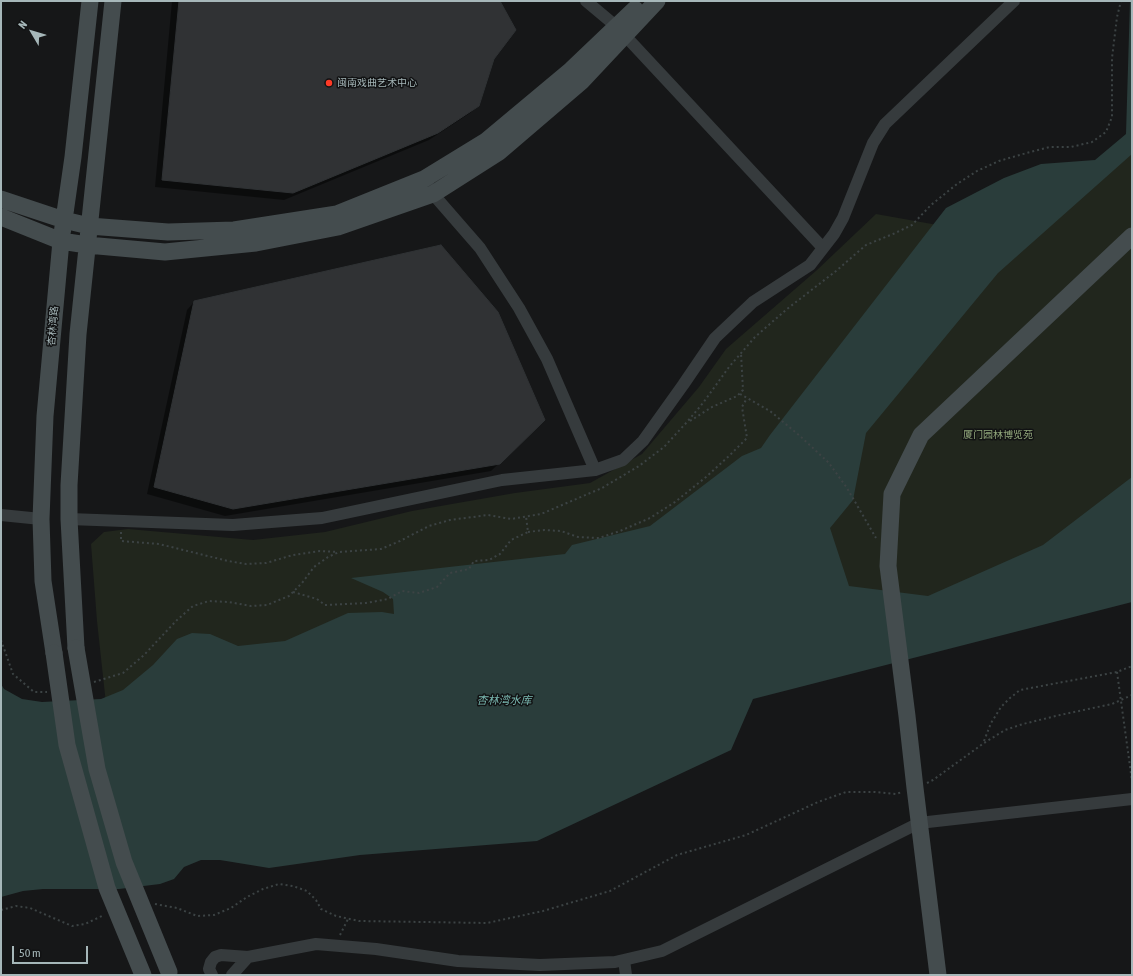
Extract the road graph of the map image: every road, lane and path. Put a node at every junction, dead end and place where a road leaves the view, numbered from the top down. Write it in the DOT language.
graph roads {
  1 [pos="90,1"];
  2 [pos="113,1"];
  3 [pos="586,1"];
  4 [pos="643,1"];
  5 [pos="657,1"];
  6 [pos="1014,1"];
  7 [pos="1121,1"];
  8 [pos="621,31"];
  9 [pos="424,179"];
  10 [pos="433,194"];
  11 [pos="1,199"];
  12 [pos="1,217"];
  13 [pos="64,220"];
  14 [pos="90,226"];
  15 [pos="1132,236"];
  16 [pos="61,241"];
  17 [pos="87,245"];
  18 [pos="823,248"];
  19 [pos="741,353"];
  20 [pos="740,394"];
  21 [pos="747,398"];
  22 [pos="687,422"];
  23 [pos="595,470"];
  24 [pos="1,515"];
  25 [pos="526,516"];
  26 [pos="69,518"];
  27 [pos="41,520"];
  28 [pos="122,521"];
  29 [pos="528,532"];
  30 [pos="339,552"];
  31 [pos="888,558"];
  32 [pos="294,592"];
  33 [pos="1,640"];
  34 [pos="1132,666"];
  35 [pos="1117,672"];
  36 [pos="89,683"];
  37 [pos="50,692"];
  38 [pos="1132,695"];
  39 [pos="1121,700"];
  40 [pos="984,743"];
  41 [pos="1132,781"];
  42 [pos="915,788"];
  43 [pos="1132,799"];
  44 [pos="919,823"];
  45 [pos="155,904"];
  46 [pos="1,910"];
  47 [pos="110,914"];
  48 [pos="348,919"];
  49 [pos="335,946"];
  50 [pos="248,957"];
  51 [pos="624,960"];
  52 [pos="169,974"];
  53 [pos="143,975"];
  54 [pos="212,975"];
  55 [pos="232,975"];
  56 [pos="626,975"];
  57 [pos="938,975"];
  1 -- 13 [label="street, 杏林湾路"];
  2 -- 14 [label="street"];
  3 -- 8 [label="street"];
  4 -- 8 [label="street"];
  5 -- 8 [label="street"];
  6 -- 18 [label="street"];
  7 -- 19 [label="path"];
  8 -- 9 [label="street"];
  8 -- 10 [label="street"];
  8 -- 18 [label="street"];
  9 -- 10 [label="street"];
  9 -- 14 [label="street"];
  10 -- 17 [label="street"];
  10 -- 23 [label="street"];
  11 -- 13 [label="street"];
  12 -- 16 [label="street"];
  13 -- 14 [label="street"];
  13 -- 16 [label="street, 杏林湾路"];
  14 -- 17 [label="street"];
  15 -- 31 [label="street"];
  16 -- 17 [label="street"];
  16 -- 27 [label="street, 杏林湾路"];
  17 -- 26 [label="street"];
  18 -- 23 [label="street"];
  19 -- 20 [label="path"];
  19 -- 22 [label="path"];
  20 -- 21 [label="path"];
  20 -- 22 [label="path"];
  21 -- 29 [label="path"];
  21 -- 31 [label="path"];
  22 -- 25 [label="path"];
  23 -- 28 [label="street"];
  24 -- 27 [label="street"];
  25 -- 29 [label="path"];
  25 -- 30 [label="path"];
  26 -- 28 [label="street"];
  26 -- 52 [label="street, bridge"];
  27 -- 53 [label="street, 杏林湾路, bridge"];
  28 -- 30 [label="path"];
  29 -- 32 [label="path"];
  30 -- 32 [label="path"];
  31 -- 42 [label="street"];
  32 -- 36 [label="path"];
  33 -- 37 [label="path"];
  34 -- 35 [label="path"];
  35 -- 39 [label="path"];
  35 -- 40 [label="path"];
  38 -- 39 [label="path"];
  39 -- 40 [label="path"];
  39 -- 41 [label="path"];
  40 -- 42 [label="path"];
  42 -- 44 [label="street"];
  42 -- 48 [label="path"];
  43 -- 44 [label="street"];
  44 -- 51 [label="street"];
  44 -- 57 [label="street"];
  45 -- 48 [label="path"];
  46 -- 47 [label="path"];
  48 -- 49 [label="path"];
  49 -- 50 [label="street"];
  49 -- 51 [label="street"];
  50 -- 54 [label="street"];
  50 -- 55 [label="street"];
  51 -- 56 [label="street"];
}
